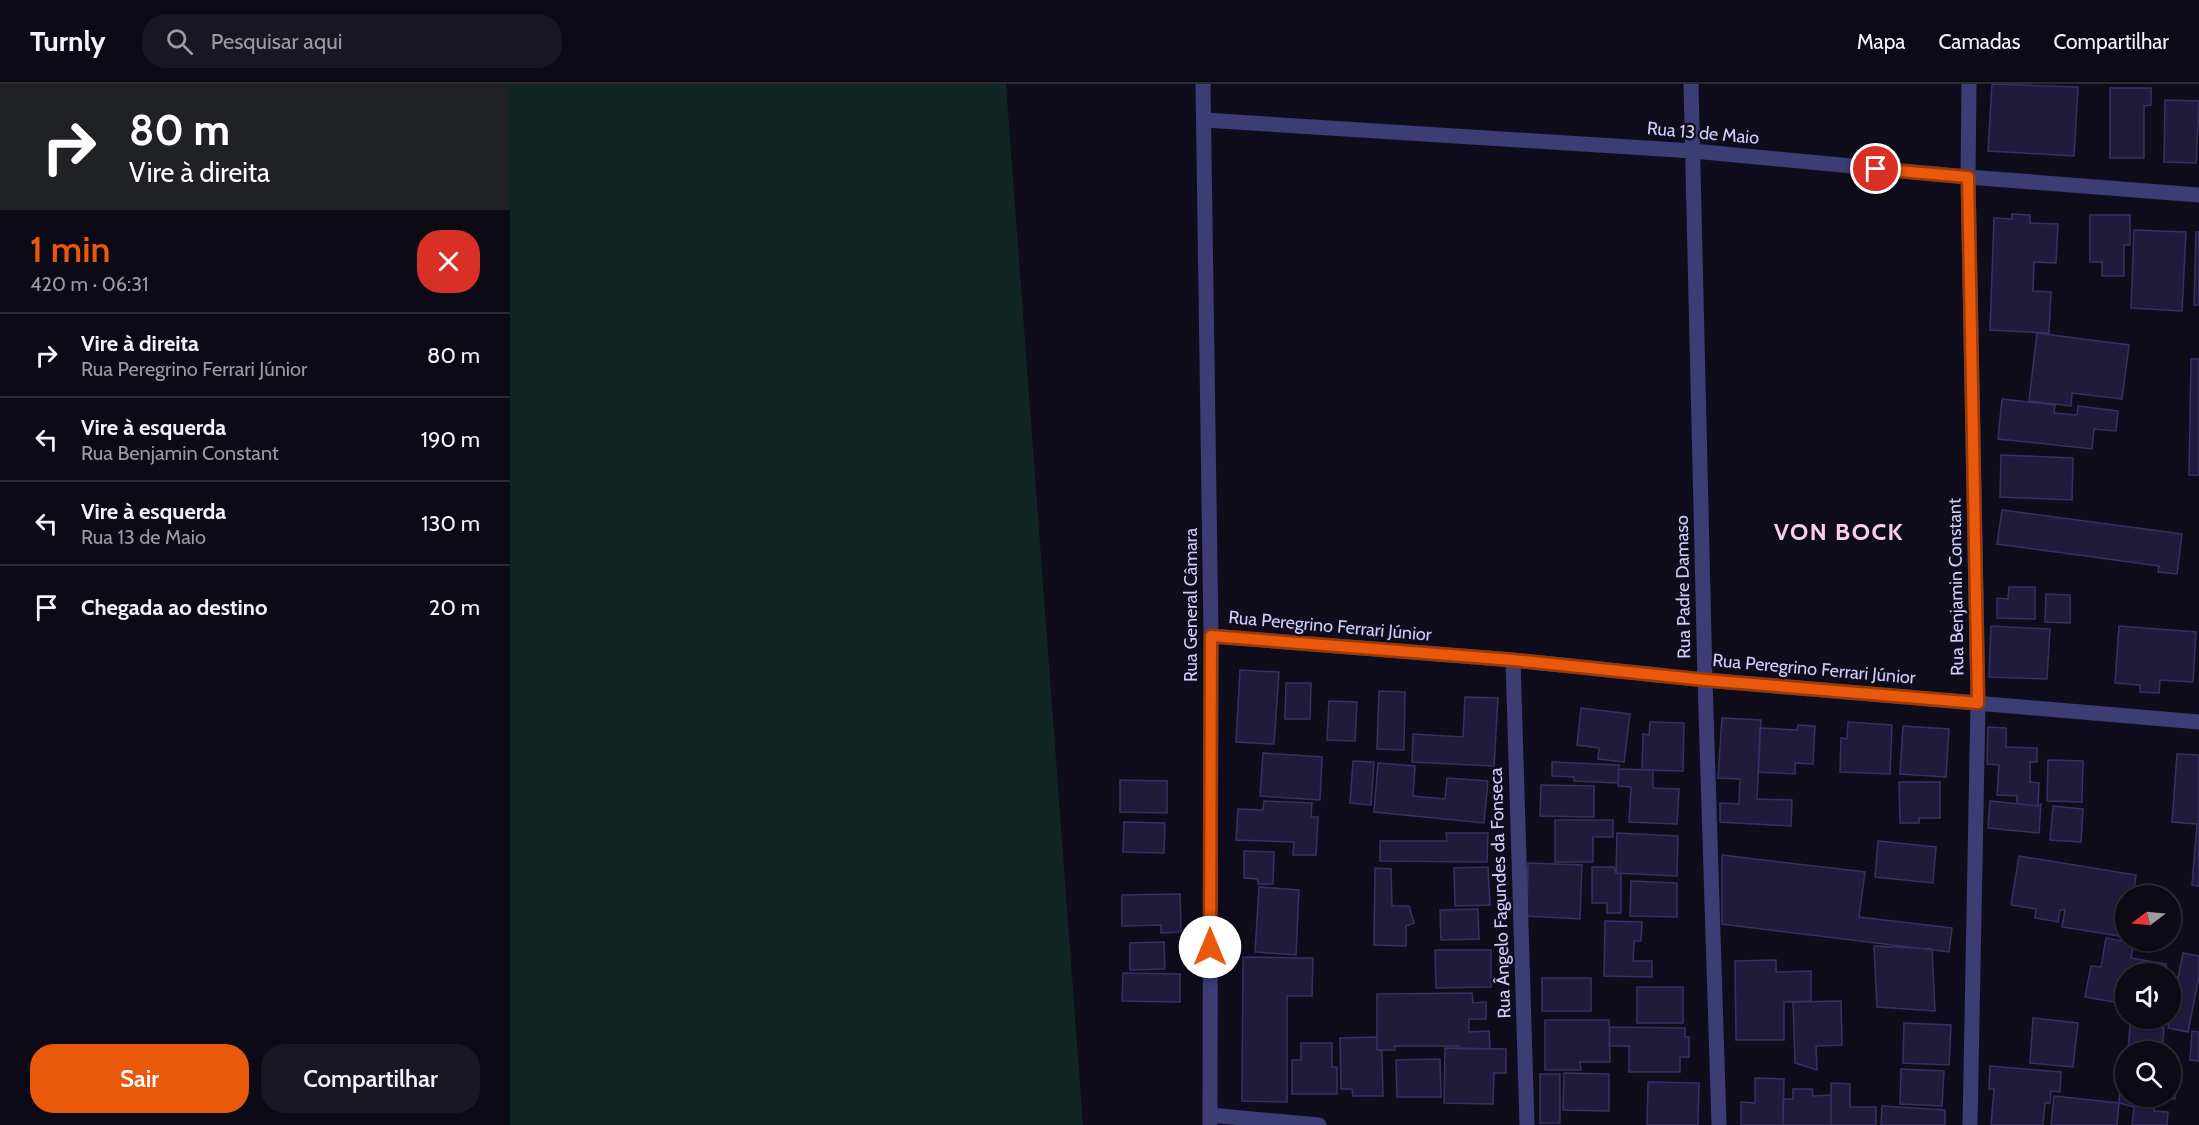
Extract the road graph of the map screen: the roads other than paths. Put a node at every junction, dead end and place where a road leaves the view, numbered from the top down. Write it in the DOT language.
graph roads {
  1 [pos="1203,84"];
  2 [pos="1691,84"];
  3 [pos="1969,84"];
  4 [pos="1204,120"];
  5 [pos="1693,151"];
  6 [pos="1968,177"];
  7 [pos="2199,195"];
  8 [pos="1211,636"];
  9 [pos="1513,660"];
  10 [pos="1705,680"];
  11 [pos="1978,703"];
  12 [pos="2199,722"];
  13 [pos="1210,1120"];
  14 [pos="1320,1125"];
  15 [pos="1527,1125"];
  16 [pos="1719,1125"];
  17 [pos="1970,1125"];
  1 -- 4 [label="street, Rua General Câmara"];
  2 -- 5 [label="street, Rua Padre Damaso"];
  3 -- 6 [label="street, Rua Benjamin Constant"];
  4 -- 5 [label="street, Rua 13 de Maio"];
  4 -- 8 [label="street, Rua General Câmara"];
  5 -- 6 [label="street, Rua 13 de Maio"];
  5 -- 10 [label="street, Rua Padre Damaso"];
  6 -- 7 [label="street, Rua 13 de Maio"];
  6 -- 11 [label="street, Rua Benjamin Constant"];
  8 -- 9 [label="street, Rua Peregrino Ferrari Júnior"];
  8 -- 13 [label="street, Rua General Câmara"];
  9 -- 10 [label="street, Rua Peregrino Ferrari Júnior"];
  9 -- 15 [label="street, Rua Ângelo Fagundes da Fonseca"];
  10 -- 11 [label="street, Rua Peregrino Ferrari Júnior"];
  10 -- 16 [label="street, Rua Padre Damaso"];
  11 -- 12 [label="street, Rua Peregrino Ferrari Júnior"];
  11 -- 17 [label="street, Rua Benjamin Constant"];
  13 -- 14 [label="street"];
}
